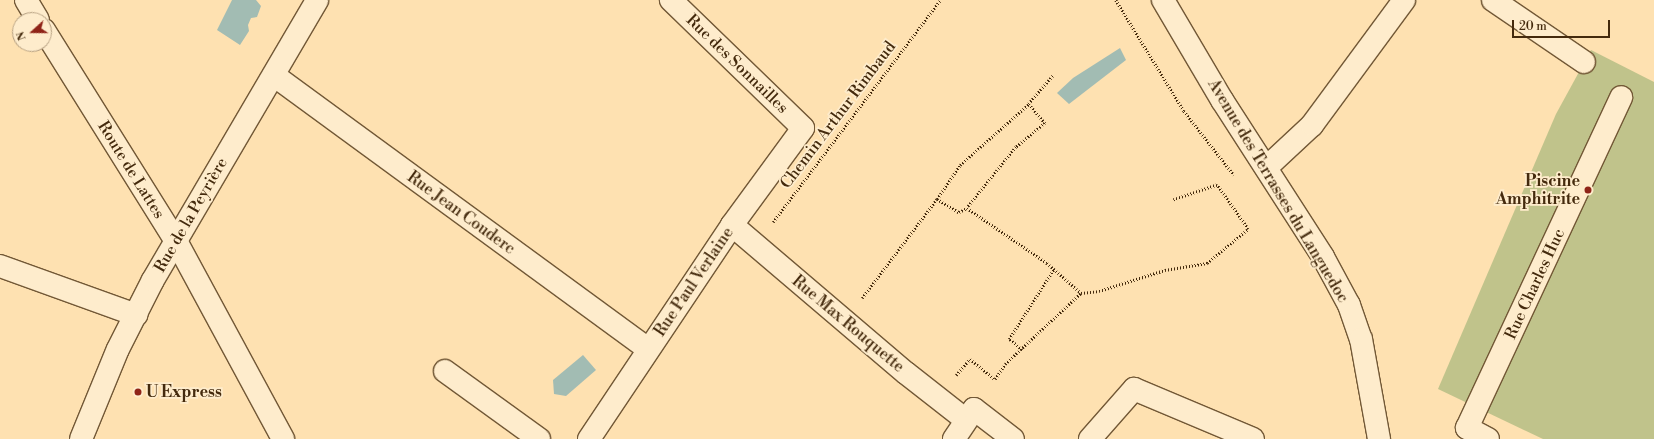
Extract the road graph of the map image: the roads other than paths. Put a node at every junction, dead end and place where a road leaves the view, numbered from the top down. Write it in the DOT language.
graph roads {
  1 [pos="26,0"];
  2 [pos="317,0"];
  3 [pos="671,0"];
  4 [pos="1163,0"];
  5 [pos="1404,0"];
  6 [pos="1493,0"];
  7 [pos="33,12"];
  8 [pos="52,43"];
  9 [pos="1584,62"];
  10 [pos="275,76"];
  11 [pos="1621,97"];
  12 [pos="803,128"];
  13 [pos="1267,167"];
  14 [pos="732,225"];
  15 [pos="176,241"];
  16 [pos="0,266"];
  17 [pos="136,315"];
  18 [pos="648,350"];
  19 [pos="445,371"];
  20 [pos="966,420"];
  21 [pos="81,439"];
  22 [pos="283,439"];
  23 [pos="539,439"];
  24 [pos="589,439"];
  25 [pos="954,439"];
  26 [pos="1013,439"];
  27 [pos="1090,439"];
  28 [pos="1253,439"];
  29 [pos="1379,439"];
  30 [pos="1488,439"];
  1 -- 7 [label="street"];
  2 -- 10 [label="street, Rue de la Peyrière"];
  3 -- 12 [label="street, Rue des Sonnailles"];
  4 -- 13 [label="street, Avenue des Terrasses du Languedoc"];
  5 -- 13 [label="street"];
  6 -- 9 [label="street"];
  8 -- 15 [label="street, Route de Lattes"];
  10 -- 15 [label="street, Rue de la Peyrière"];
  10 -- 18 [label="street, Rue Jean Couderc"];
  11 -- 30 [label="street, Rue Charles Huc"];
  12 -- 14 [label="street, Rue Paul Verlaine"];
  13 -- 29 [label="street, Avenue des Terrasses du Languedoc"];
  14 -- 18 [label="street, Rue Paul Verlaine"];
  14 -- 20 [label="street, Rue Max Rouquette"];
  15 -- 17 [label="street, Rue de la Peyrière"];
  15 -- 22 [label="street, Route de Lattes"];
  16 -- 17 [label="street"];
  17 -- 21 [label="street, Rue de la Peyrière"];
  18 -- 24 [label="street, Rue Paul Verlaine"];
  19 -- 23 [label="street"];
  20 -- 25 [label="street"];
  20 -- 26 [label="street"];
  27 -- 28 [label="street"];
}
